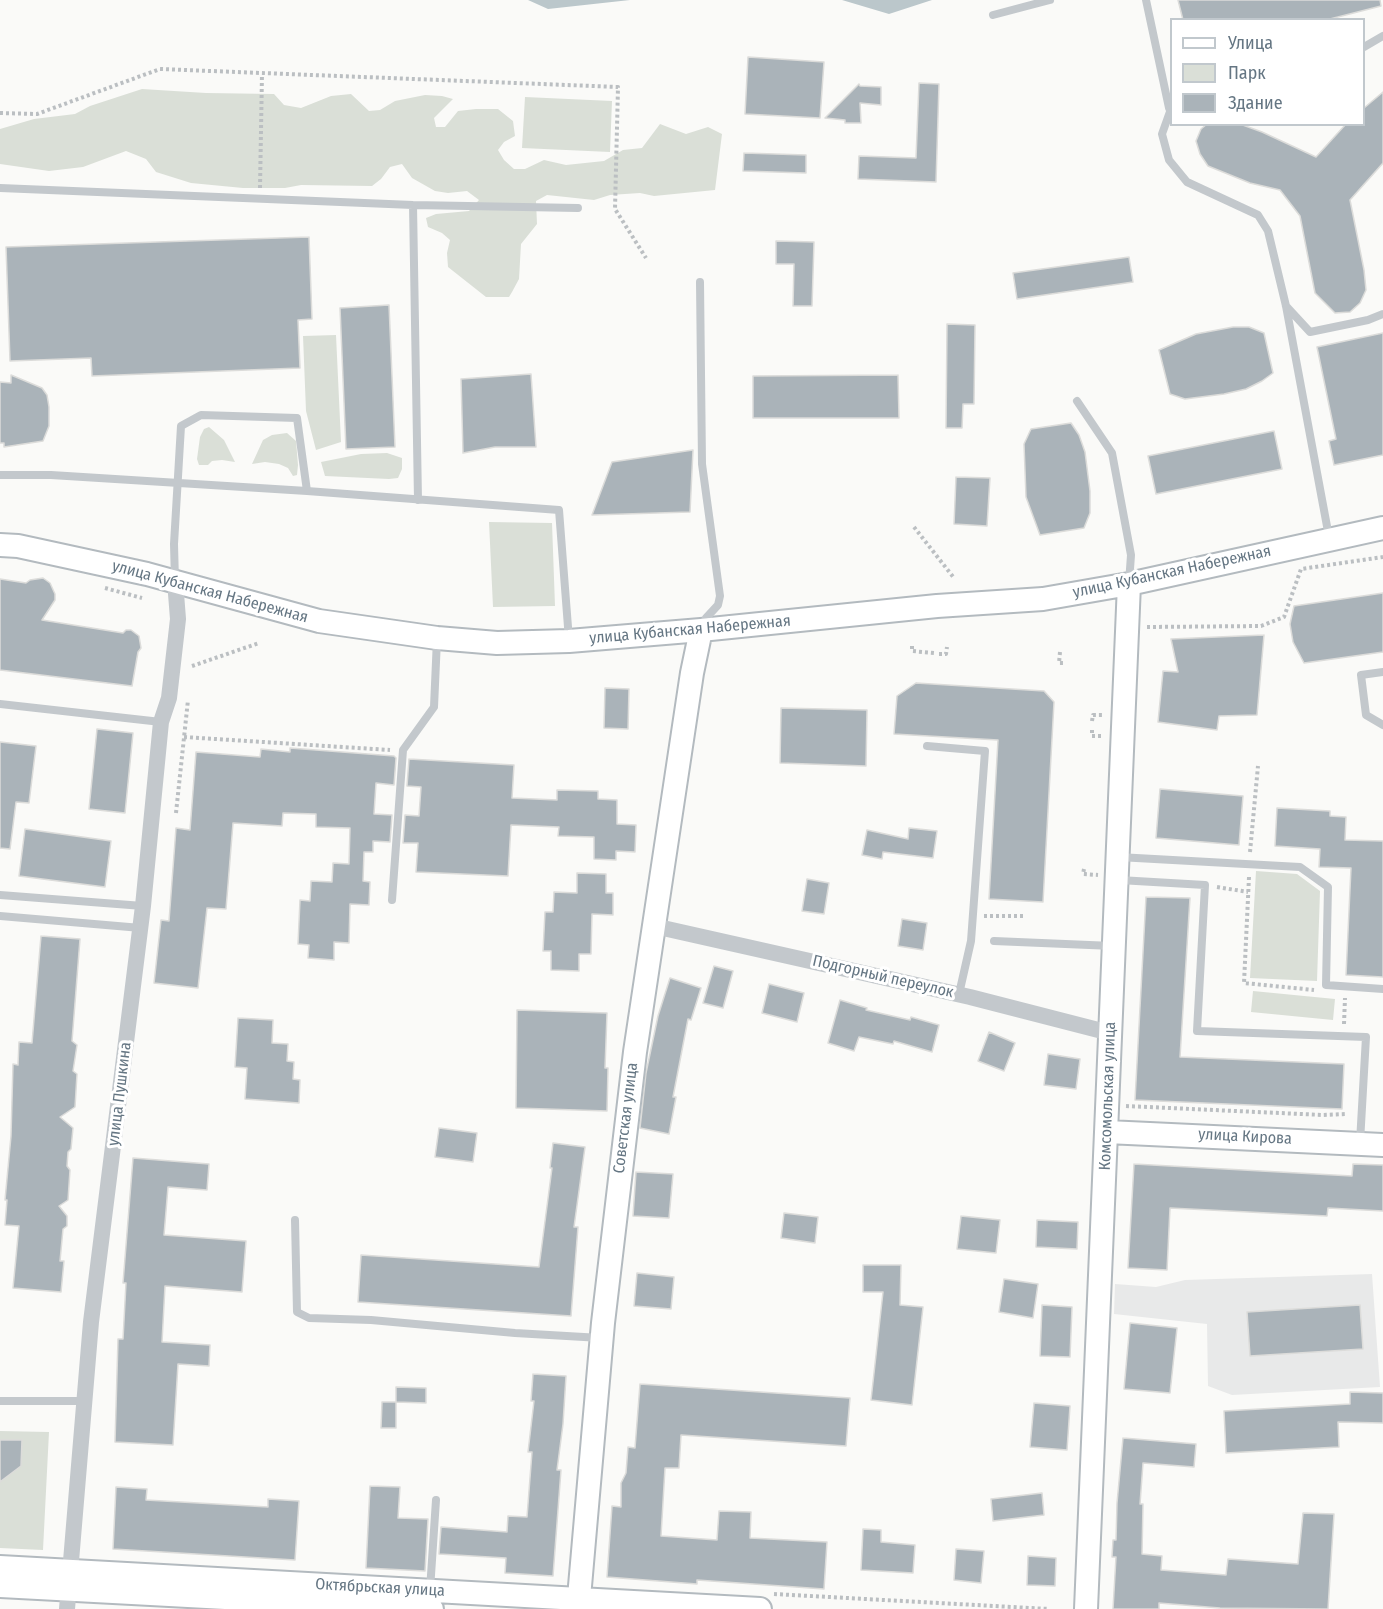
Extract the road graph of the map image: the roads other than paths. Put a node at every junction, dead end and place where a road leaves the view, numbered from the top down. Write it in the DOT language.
graph roads {
  1 [pos="1050,0"];
  2 [pos="1146,0"];
  3 [pos="993,15"];
  4 [pos="1383,36"];
  5 [pos="1365,46"];
  6 [pos="1170,107"];
  7 [pos="0,188"];
  8 [pos="413,205"];
  9 [pos="578,208"];
  10 [pos="700,282"];
  11 [pos="1286,306"];
  12 [pos="1383,314"];
  13 [pos="1077,401"];
  14 [pos="0,475"];
  15 [pos="177,484"];
  16 [pos="307,491"];
  17 [pos="418,500"];
  18 [pos="1383,528"];
  19 [pos="1330,540"];
  20 [pos="0,545"];
  21 [pos="175,581"];
  22 [pos="1129,584"];
  23 [pos="701,630"];
  24 [pos="437,638"];
  25 [pos="568,641"];
  26 [pos="1383,672"];
  27 [pos="0,704"];
  28 [pos="161,722"];
  29 [pos="1383,725"];
  30 [pos="927,746"];
  31 [pos="1117,856"];
  32 [pos="1107,878"];
  33 [pos="0,895"];
  34 [pos="392,900"];
  35 [pos="143,906"];
  36 [pos="0,916"];
  37 [pos="654,926"];
  38 [pos="141,928"];
  39 [pos="994,941"];
  40 [pos="1113,946"];
  41 [pos="1383,989"];
  42 [pos="959,994"];
  43 [pos="1110,1033"];
  44 [pos="1107,1132"];
  45 [pos="1360,1144"];
  46 [pos="1383,1145"];
  47 [pos="295,1220"];
  48 [pos="602,1338"];
  49 [pos="0,1401"];
  50 [pos="84,1401"];
  51 [pos="436,1500"];
  52 [pos="0,1567"];
  53 [pos="0,1586"];
  54 [pos="69,1589"];
  55 [pos="431,1600"];
  56 [pos="762,1601"];
  57 [pos="222,1603"];
  58 [pos="578,1604"];
  59 [pos="366,1607"];
  60 [pos="1086,1609"];
  1 -- 3 [label="lane"];
  2 -- 6 [label="lane"];
  4 -- 5 [label="lane"];
  6 -- 11 [label="lane"];
  7 -- 8 [label="lane"];
  8 -- 9 [label="lane"];
  8 -- 17 [label="lane"];
  10 -- 23 [label="lane"];
  11 -- 12 [label="lane"];
  11 -- 19 [label="lane"];
  13 -- 22 [label="lane"];
  14 -- 15 [label="lane"];
  15 -- 16 [label="lane"];
  15 -- 16 [label="lane"];
  15 -- 21 [label="lane"];
  16 -- 17 [label="lane"];
  17 -- 25 [label="lane"];
  18 -- 19 [label="street, улица Кубанская Набережная"];
  19 -- 22 [label="street, улица Кубанская Набережная"];
  20 -- 21 [label="street, улица Кубанская Набережная"];
  21 -- 24 [label="street, улица Кубанская Набережная"];
  21 -- 28 [label="street, улица Пушкина"];
  22 -- 23 [label="street, улица Кубанская Набережная"];
  22 -- 31 [label="street, Комсомольская улица"];
  23 -- 25 [label="street, улица Кубанская Набережная"];
  23 -- 37 [label="street, Советская улица"];
  24 -- 25 [label="street, улица Кубанская Набережная"];
  24 -- 34 [label="lane"];
  26 -- 29 [label="lane"];
  27 -- 28 [label="lane"];
  28 -- 35 [label="street, улица Пушкина"];
  30 -- 42 [label="lane"];
  31 -- 32 [label="street, Комсомольская улица"];
  31 -- 41 [label="lane"];
  32 -- 40 [label="street, Комсомольская улица"];
  32 -- 45 [label="lane"];
  33 -- 35 [label="lane"];
  35 -- 38 [label="street, улица Пушкина"];
  36 -- 38 [label="lane"];
  37 -- 42 [label="street, Подгорный переулок"];
  37 -- 48 [label="street, Советская улица"];
  38 -- 50 [label="street, улица Пушкина"];
  39 -- 40 [label="lane"];
  40 -- 43 [label="street, Комсомольская улица"];
  42 -- 43 [label="street, Подгорный переулок"];
  43 -- 44 [label="street, Комсомольская улица"];
  44 -- 45 [label="street, улица Кирова"];
  44 -- 60 [label="street, Комсомольская улица"];
  45 -- 46 [label="street, улица Кирова"];
  47 -- 48 [label="lane"];
  48 -- 58 [label="street, Советская улица"];
  49 -- 50 [label="lane"];
  50 -- 54 [label="street, улица Пушкина"];
  51 -- 55 [label="lane"];
  52 -- 54 [label="street, Октябрьская улица"];
  53 -- 54 [label="street, Октябрьская улица"];
  54 -- 55 [label="street, Октябрьская улица"];
  54 -- 57 [label="street, Октябрьская улица"];
  55 -- 58 [label="street, Октябрьская улица"];
  55 -- 59 [label="street, Октябрьская улица"];
  56 -- 58 [label="street, Октябрьская улица"];
  57 -- 59 [label="street, Октябрьская улица"];
}
